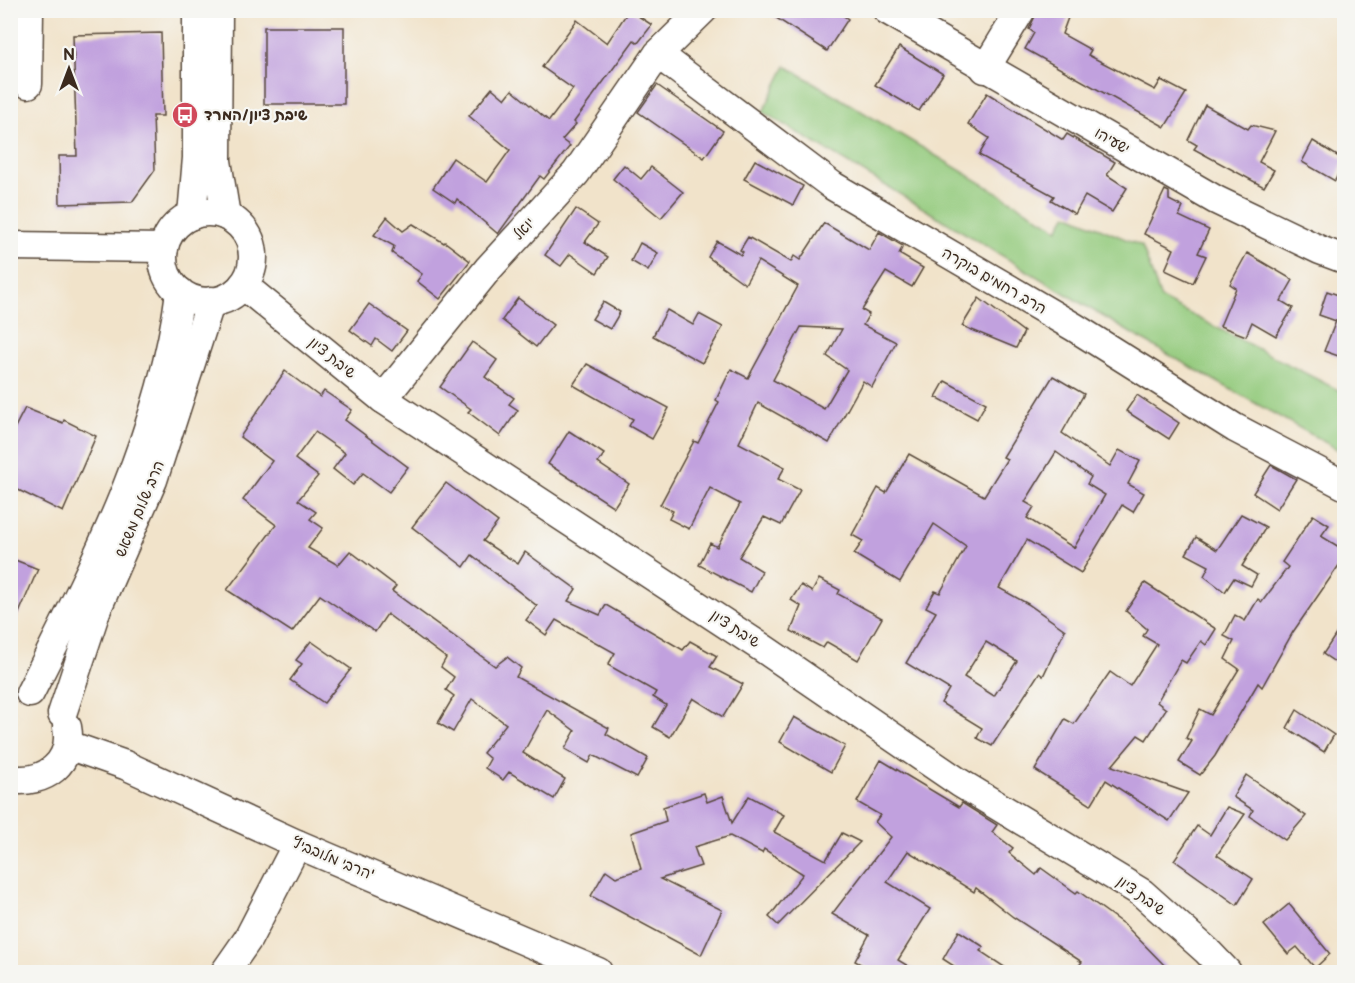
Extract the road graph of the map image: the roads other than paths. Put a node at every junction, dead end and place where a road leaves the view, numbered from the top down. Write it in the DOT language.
graph roads {
  1 [pos="29,10"];
  2 [pos="197,10"];
  3 [pos="218,10"];
  4 [pos="703,10"];
  5 [pos="887,10"];
  6 [pos="1021,10"];
  7 [pos="658,54"];
  8 [pos="985,69"];
  9 [pos="28,84"];
  10 [pos="192,215"];
  11 [pos="226,216"];
  12 [pos="10,246"];
  13 [pos="164,248"];
  14 [pos="1344,259"];
  15 [pos="243,285"];
  16 [pos="180,292"];
  17 [pos="210,302"];
  18 [pos="383,399"];
  19 [pos="1344,485"];
  20 [pos="20,693"];
  21 [pos="62,714"];
  22 [pos="68,745"];
  23 [pos="10,779"];
  24 [pos="297,844"];
  25 [pos="225,972"];
  26 [pos="598,972"];
  27 [pos="1227,972"];
  1 -- 9 [label="street"];
  2 -- 10 [label="street"];
  3 -- 11 [label="street"];
  4 -- 7 [label="street"];
  5 -- 8 [label="street, ישעיהו"];
  6 -- 8 [label="street"];
  7 -- 18 [label="street, יואל"];
  7 -- 19 [label="street, הרב רחמים בוקרה"];
  8 -- 14 [label="street, ישעיהו"];
  10 -- 11 [label="street"];
  10 -- 13 [label="street"];
  11 -- 15 [label="street"];
  12 -- 13 [label="street"];
  13 -- 16 [label="street"];
  15 -- 17 [label="street"];
  15 -- 18 [label="street, שיבת ציון"];
  16 -- 17 [label="street"];
  16 -- 20 [label="street, הרב שלום משאש"];
  17 -- 21 [label="street, הרב שלום משאש"];
  18 -- 27 [label="street, שיבת ציון"];
  20 -- 21 [label="street"];
  21 -- 22 [label="street"];
  22 -- 23 [label="street"];
  22 -- 24 [label="street, הרבי מלובביץ'"];
  24 -- 25 [label="street"];
  24 -- 26 [label="street, הרבי מלובביץ'"];
}
